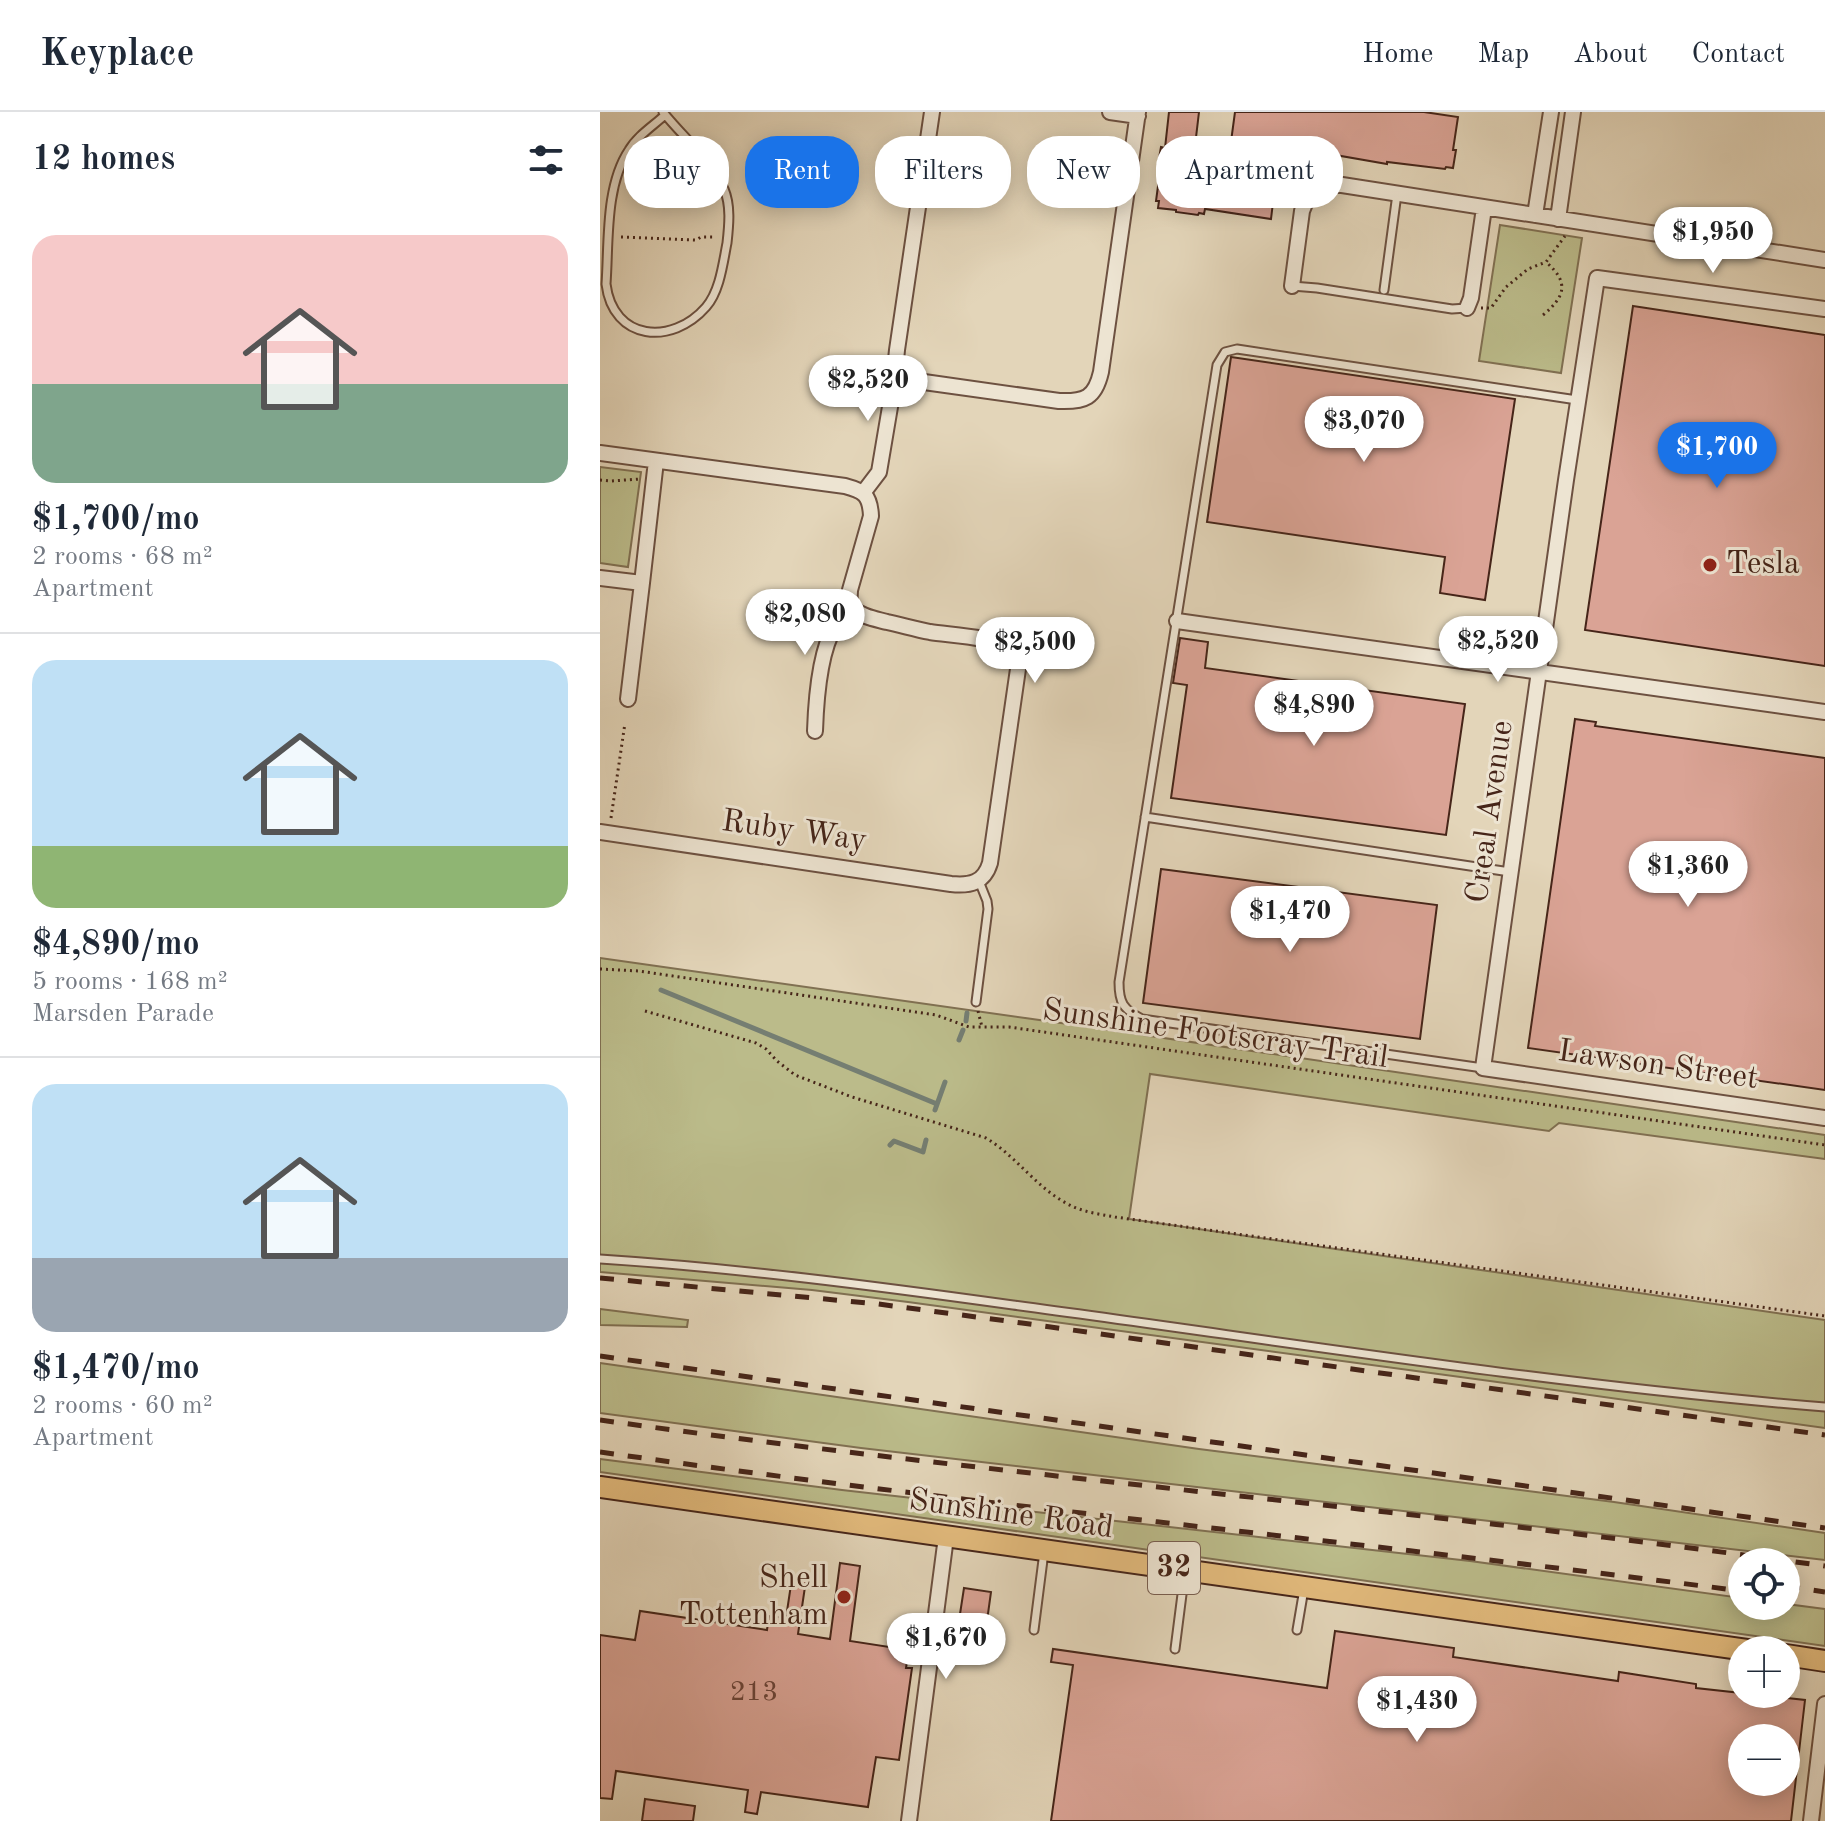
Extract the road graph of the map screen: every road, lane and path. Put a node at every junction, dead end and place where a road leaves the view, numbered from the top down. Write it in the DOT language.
graph roads {
  1 [pos="932,112"];
  2 [pos="1110,112"];
  3 [pos="1551,112"];
  4 [pos="1573,112"];
  5 [pos="664,114"];
  6 [pos="1138,114"];
  7 [pos="1343,185"];
  8 [pos="1397,194"];
  9 [pos="1303,208"];
  10 [pos="1484,208"];
  11 [pos="1535,215"];
  12 [pos="1562,224"];
  13 [pos="609,237"];
  14 [pos="727,243"];
  15 [pos="1825,260"];
  16 [pos="1546,262"];
  17 [pos="1292,286"];
  18 [pos="1384,290"];
  19 [pos="1468,307"];
  20 [pos="1825,309"];
  21 [pos="1543,315"];
  22 [pos="904,374"];
  23 [pos="1578,400"];
  24 [pos="600,453"];
  25 [pos="656,461"];
  26 [pos="645,478"];
  27 [pos="600,480"];
  28 [pos="863,493"];
  29 [pos="600,578"];
  30 [pos="642,583"];
  31 [pos="852,608"];
  32 [pos="1177,621"];
  33 [pos="1539,671"];
  34 [pos="628,699"];
  35 [pos="1825,712"];
  36 [pos="625,723"];
  37 [pos="815,731"];
  38 [pos="1145,817"];
  39 [pos="605,829"];
  40 [pos="1510,872"];
  41 [pos="979,881"];
  42 [pos="600,969"];
  43 [pos="976,1002"];
  44 [pos="645,1011"];
  45 [pos="1483,1068"];
  46 [pos="1825,1118"];
  47 [pos="1825,1145"];
  48 [pos="600,1259"];
  49 [pos="1825,1316"];
  50 [pos="1825,1407"];
  51 [pos="600,1487"];
  52 [pos="946,1537"];
  53 [pos="1044,1550"];
  54 [pos="1185,1570"];
  55 [pos="1305,1587"];
  56 [pos="1034,1630"];
  57 [pos="1297,1630"];
  58 [pos="1728,1647"];
  59 [pos="1175,1649"];
  60 [pos="1800,1657"];
  61 [pos="1825,1661"];
  62 [pos="1825,1704"];
  63 [pos="909,1821"];
  64 [pos="1811,1821"];
  1 -- 22 [label="street"];
  2 -- 6 [label="street"];
  3 -- 11 [label="street"];
  4 -- 12 [label="street"];
  5 -- 13 [label="lane"];
  5 -- 14 [label="lane"];
  6 -- 22 [label="street"];
  7 -- 8 [label="street"];
  8 -- 10 [label="street"];
  8 -- 18 [label="lane"];
  9 -- 17 [label="street"];
  10 -- 11 [label="street"];
  10 -- 19 [label="street"];
  11 -- 12 [label="street"];
  12 -- 15 [label="street"];
  12 -- 16 [label="path"];
  13 -- 14 [label="path"];
  13 -- 14 [label="lane"];
  16 -- 19 [label="path"];
  16 -- 21 [label="path"];
  17 -- 19 [label="lane"];
  20 -- 23 [label="street, Creal Avenue"];
  22 -- 28 [label="street"];
  23 -- 32 [label="lane"];
  23 -- 33 [label="street, Creal Avenue"];
  24 -- 25 [label="street"];
  25 -- 28 [label="street"];
  25 -- 30 [label="street"];
  26 -- 27 [label="path"];
  28 -- 31 [label="street"];
  29 -- 30 [label="street"];
  30 -- 34 [label="street"];
  31 -- 37 [label="street"];
  31 -- 41 [label="street"];
  32 -- 33 [label="street"];
  32 -- 38 [label="lane"];
  33 -- 35 [label="street"];
  33 -- 40 [label="street, Creal Avenue"];
  36 -- 39 [label="path"];
  38 -- 40 [label="lane"];
  38 -- 45 [label="lane"];
  39 -- 41 [label="street, Ruby Way"];
  40 -- 45 [label="street, Creal Avenue"];
  41 -- 43 [label="lane"];
  42 -- 47 [label="path, Sunshine Footscray Trail"];
  44 -- 49 [label="path"];
  45 -- 46 [label="street, Lawson Street"];
  48 -- 50 [label="lane"];
  51 -- 52 [label="main road, Sunshine Road / 32"];
  52 -- 53 [label="main road, Sunshine Road / 32"];
  52 -- 63 [label="street"];
  53 -- 54 [label="main road, Sunshine Road / 32"];
  53 -- 56 [label="lane"];
  54 -- 55 [label="main road, Sunshine Road / 32"];
  54 -- 59 [label="lane"];
  55 -- 57 [label="lane"];
  55 -- 58 [label="main road, Sunshine Road / 32"];
  60 -- 61 [label="main road"];
  62 -- 64 [label="street"];
}
